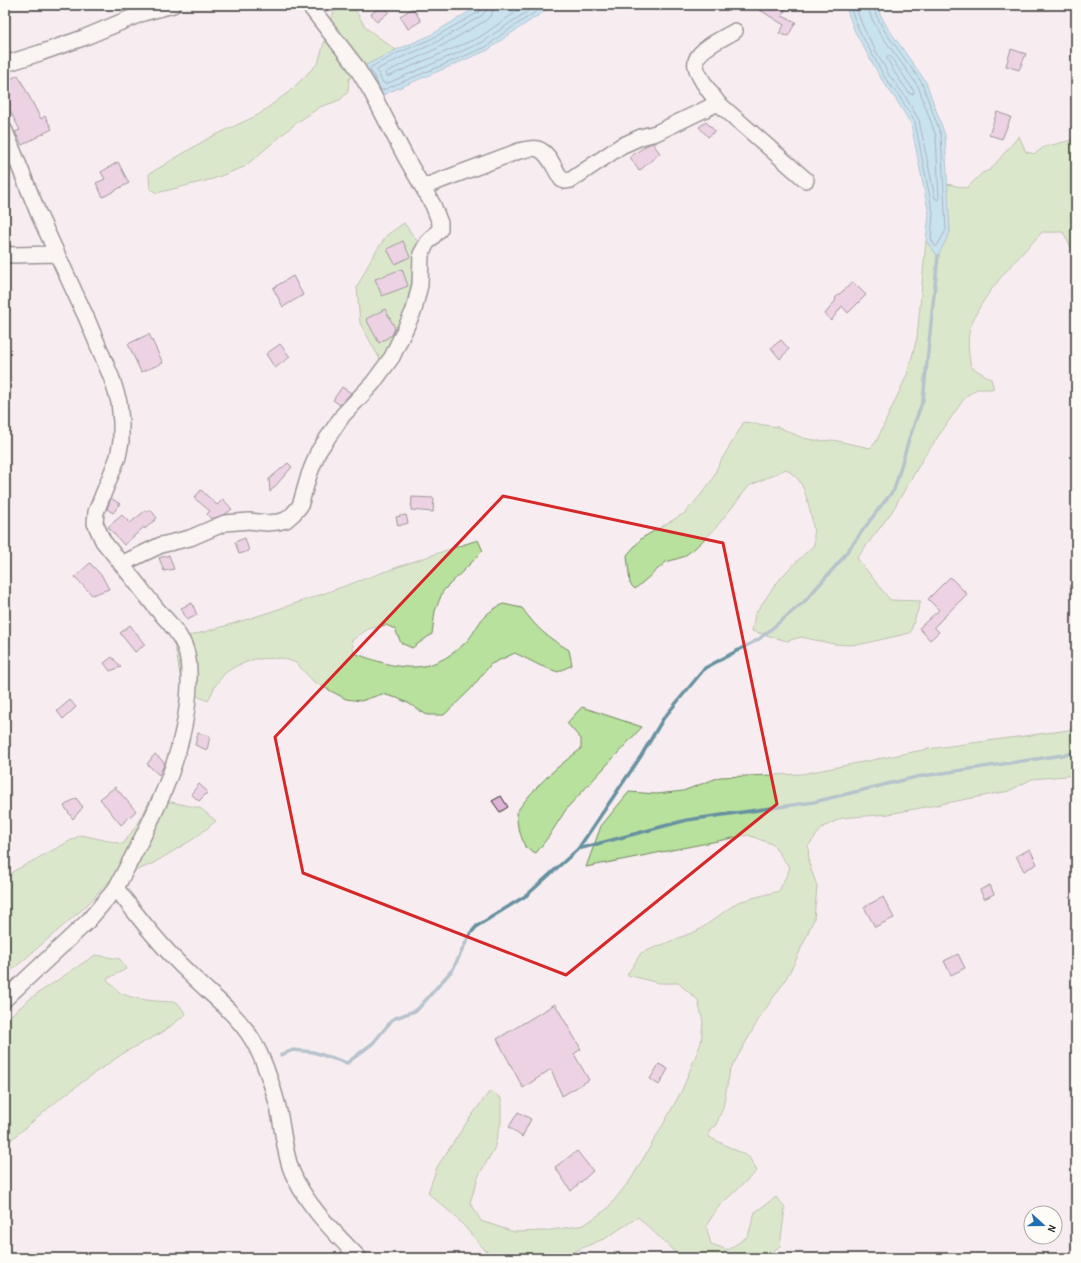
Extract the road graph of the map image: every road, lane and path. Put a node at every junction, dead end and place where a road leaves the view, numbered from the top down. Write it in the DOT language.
graph roads {
  1 [pos="173,5"];
  2 [pos="309,5"];
  3 [pos="735,31"];
  4 [pos="5,64"];
  5 [pos="718,103"];
  6 [pos="5,131"];
  7 [pos="806,180"];
  8 [pos="423,187"];
  9 [pos="5,254"];
  10 [pos="56,254"];
  11 [pos="121,564"];
  12 [pos="116,888"];
  13 [pos="5,999"];
  14 [pos="359,1258"];
  1 -- 4 [label="street"];
  2 -- 8 [label="street"];
  3 -- 5 [label="street"];
  5 -- 7 [label="street"];
  5 -- 8 [label="street"];
  6 -- 10 [label="street"];
  8 -- 11 [label="street"];
  9 -- 10 [label="street"];
  10 -- 11 [label="street"];
  11 -- 12 [label="street"];
  12 -- 13 [label="street"];
  12 -- 14 [label="street"];
}
